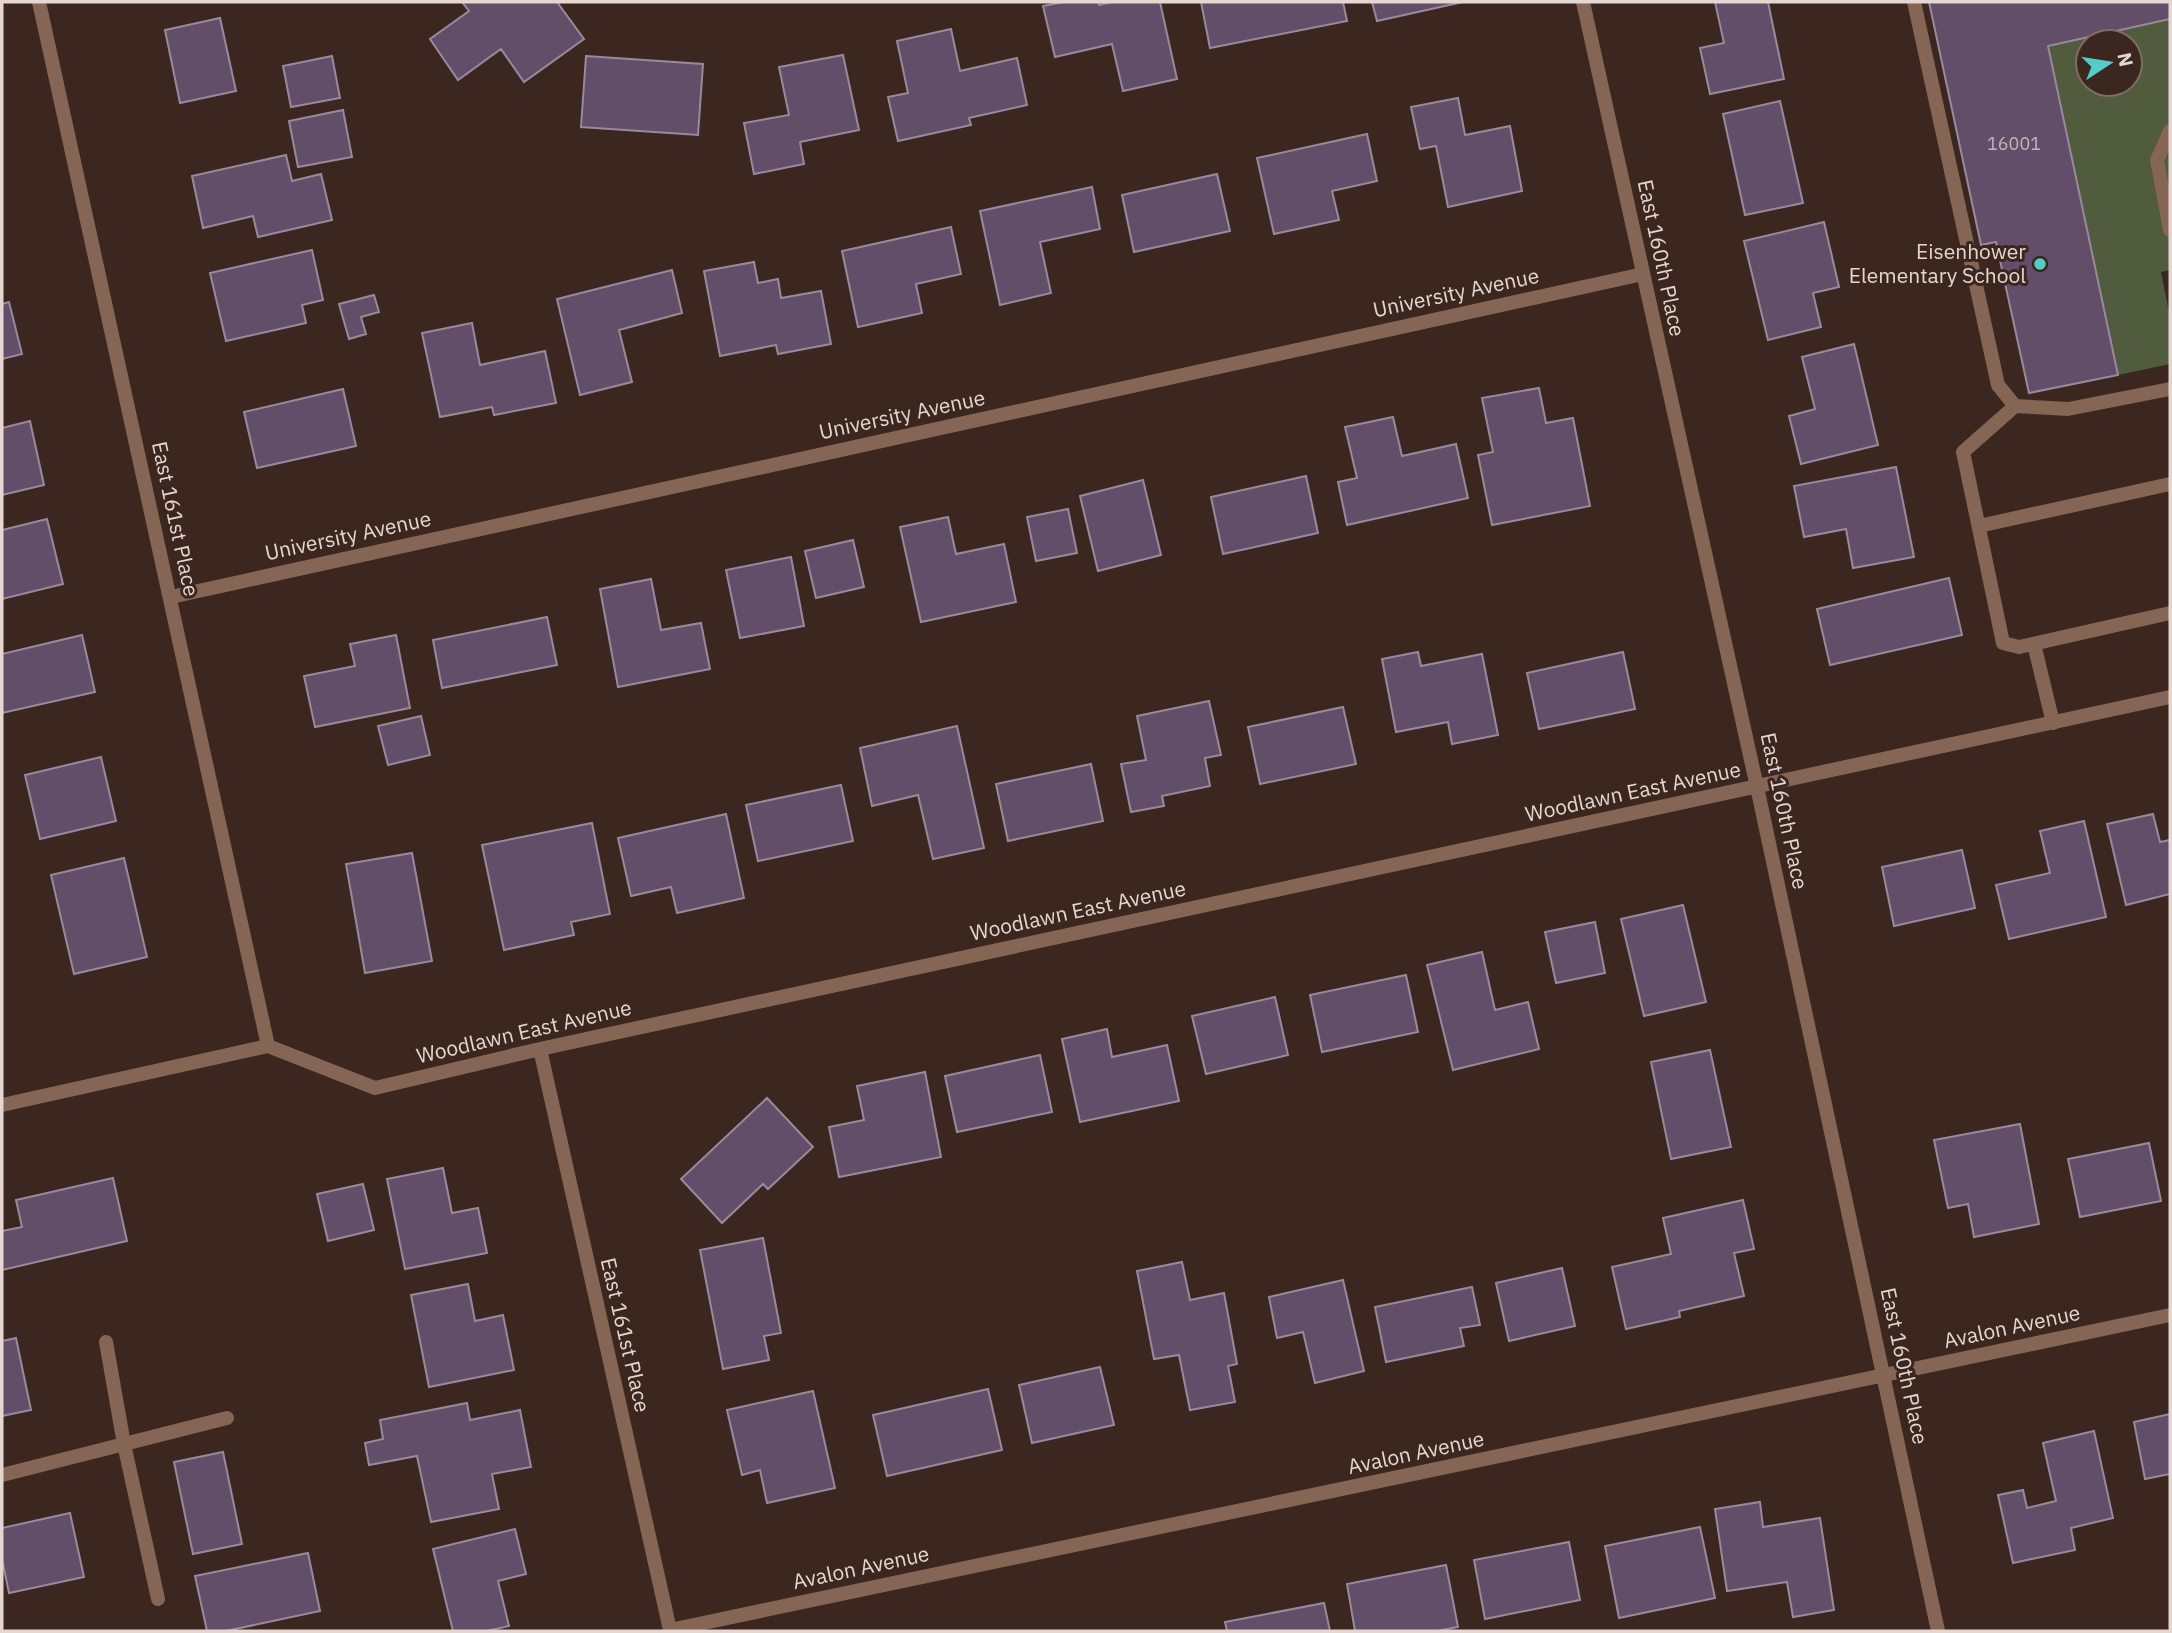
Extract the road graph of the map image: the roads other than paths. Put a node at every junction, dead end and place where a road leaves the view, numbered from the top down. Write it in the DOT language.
graph roads {
  1 [pos="39,2"];
  2 [pos="1583,2"];
  3 [pos="1914,2"];
  4 [pos="2170,131"];
  5 [pos="2170,230"];
  6 [pos="1643,274"];
  7 [pos="2170,389"];
  8 [pos="2015,407"];
  9 [pos="2170,484"];
  10 [pos="1979,526"];
  11 [pos="171,597"];
  12 [pos="2170,613"];
  13 [pos="2034,643"];
  14 [pos="2170,697"];
  15 [pos="2053,723"];
  16 [pos="1757,786"];
  17 [pos="268,1046"];
  18 [pos="540,1049"];
  19 [pos="2,1105"];
  20 [pos="2170,1315"];
  21 [pos="106,1342"];
  22 [pos="1885,1376"];
  23 [pos="228,1418"];
  24 [pos="124,1444"];
  25 [pos="2,1475"];
  26 [pos="158,1599"];
  27 [pos="670,1630"];
  28 [pos="1938,1631"];
  1 -- 11 [label="street, East 161st Place"];
  2 -- 6 [label="street, East 160th Place"];
  3 -- 8 [label="street"];
  4 -- 5 [label="street"];
  6 -- 11 [label="street, University Avenue"];
  6 -- 16 [label="street, East 160th Place"];
  7 -- 8 [label="street"];
  8 -- 10 [label="street"];
  9 -- 10 [label="street"];
  10 -- 13 [label="street"];
  11 -- 17 [label="street, East 161st Place"];
  12 -- 13 [label="street"];
  13 -- 15 [label="street"];
  14 -- 15 [label="street, Woodlawn East Avenue"];
  15 -- 16 [label="street, Woodlawn East Avenue"];
  16 -- 18 [label="street, Woodlawn East Avenue"];
  16 -- 22 [label="street, East 160th Place"];
  17 -- 18 [label="street, Woodlawn East Avenue"];
  17 -- 19 [label="street"];
  18 -- 27 [label="street, East 161st Place"];
  20 -- 22 [label="street, Avalon Avenue"];
  21 -- 24 [label="street"];
  22 -- 27 [label="street, Avalon Avenue"];
  22 -- 28 [label="street, East 160th Place"];
  23 -- 24 [label="street"];
  24 -- 25 [label="street"];
  24 -- 26 [label="street"];
}
